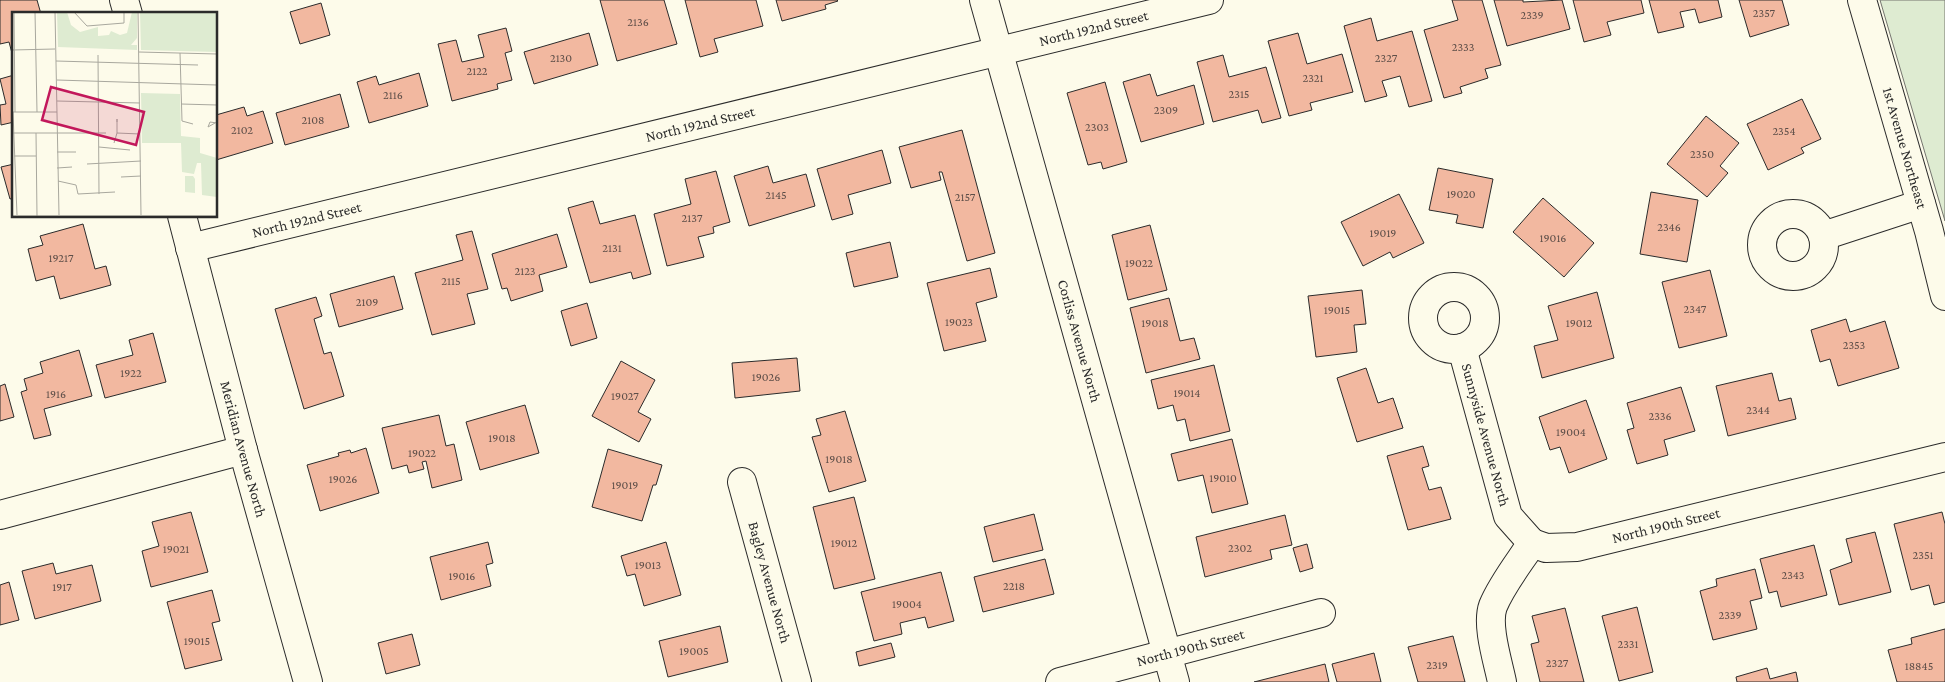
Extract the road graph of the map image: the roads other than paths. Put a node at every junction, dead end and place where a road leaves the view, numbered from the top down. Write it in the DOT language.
graph roads {
  1 [pos="984,0"];
  2 [pos="1209,0"];
  3 [pos="1862,0"];
  4 [pos="998,52"];
  5 [pos="1921,204"];
  6 [pos="182,218"];
  7 [pos="1823,236"];
  8 [pos="190,248"];
  9 [pos="1945,296"];
  10 [pos="1462,348"];
  11 [pos="243,450"];
  12 [pos="1945,457"];
  13 [pos="742,482"];
  14 [pos="0,515"];
  15 [pos="1532,543"];
  16 [pos="1321,613"];
  17 [pos="1167,654"];
  18 [pos="308,682"];
  19 [pos="797,682"];
  20 [pos="1060,682"];
  21 [pos="1175,682"];
  22 [pos="1502,682"];
  1 -- 4 [label="street, Corliss Avenue North"];
  2 -- 4 [label="street, North 192nd Street"];
  3 -- 5 [label="street, 1st Avenue Northeast"];
  4 -- 8 [label="street, North 192nd Street"];
  4 -- 17 [label="street, Corliss Avenue North"];
  5 -- 7 [label="street"];
  5 -- 9 [label="street, 1st Avenue Northeast"];
  6 -- 8 [label="street, Meridian Avenue North"];
  8 -- 11 [label="street, Meridian Avenue North"];
  10 -- 15 [label="street, Sunnyside Avenue North"];
  11 -- 14 [label="street"];
  11 -- 18 [label="street, Meridian Avenue North"];
  12 -- 15 [label="street, North 190th Street"];
  13 -- 19 [label="street, Bagley Avenue North"];
  15 -- 22 [label="street"];
  16 -- 17 [label="street, North 190th Street"];
  17 -- 20 [label="street, North 190th Street"];
  17 -- 21 [label="street, Corliss Avenue North"];
}
